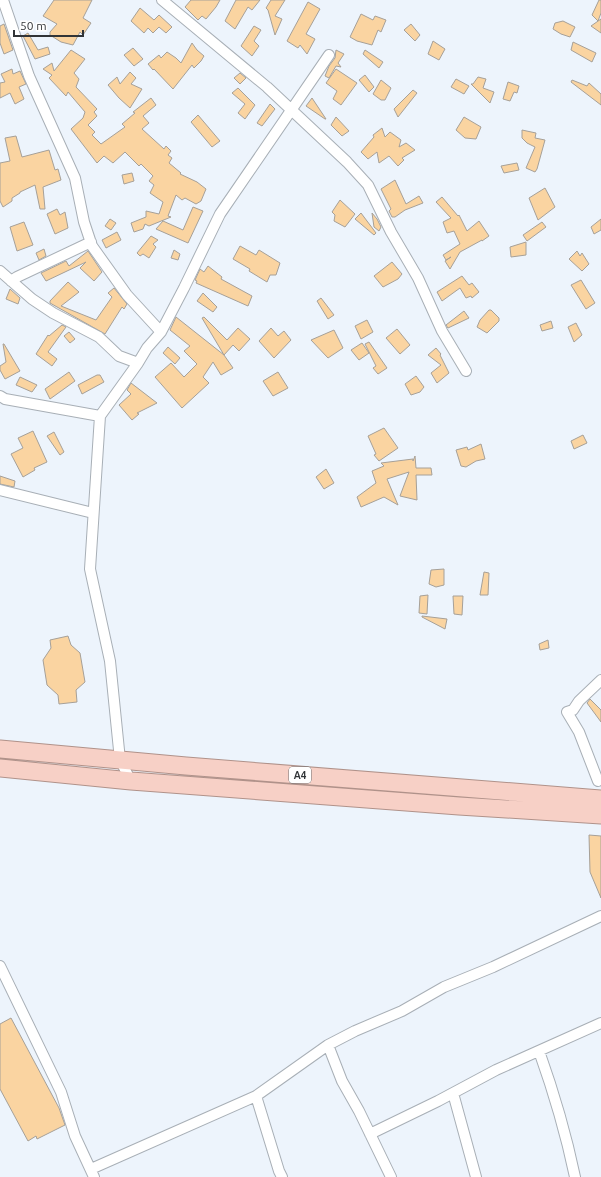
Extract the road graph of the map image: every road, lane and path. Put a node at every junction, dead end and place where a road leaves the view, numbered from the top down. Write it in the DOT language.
graph roads {
  1 [pos="3,0"];
  2 [pos="162,0"];
  3 [pos="329,55"];
  4 [pos="291,110"];
  5 [pos="91,242"];
  6 [pos="0,271"];
  7 [pos="11,281"];
  8 [pos="161,332"];
  9 [pos="138,363"];
  10 [pos="466,371"];
  11 [pos="0,396"];
  12 [pos="100,416"];
  13 [pos="0,490"];
  14 [pos="93,513"];
  15 [pos="601,680"];
  16 [pos="0,749"];
  17 [pos="120,760"];
  18 [pos="0,768"];
  19 [pos="599,780"];
  20 [pos="131,782"];
  21 [pos="601,804"];
  22 [pos="601,916"];
  23 [pos="0,966"];
  24 [pos="601,1023"];
  25 [pos="328,1045"];
  26 [pos="539,1051"];
  27 [pos="453,1093"];
  28 [pos="256,1096"];
  29 [pos="370,1134"];
  30 [pos="92,1173"];
  31 [pos="282,1177"];
  32 [pos="391,1177"];
  33 [pos="476,1177"];
  34 [pos="575,1177"];
  1 -- 5 [label="street"];
  2 -- 4 [label="street"];
  3 -- 4 [label="street"];
  4 -- 8 [label="street"];
  4 -- 10 [label="street"];
  5 -- 7 [label="street"];
  5 -- 8 [label="street"];
  6 -- 7 [label="street"];
  7 -- 9 [label="street"];
  8 -- 9 [label="street"];
  9 -- 12 [label="street"];
  11 -- 12 [label="street"];
  12 -- 14 [label="street"];
  13 -- 14 [label="street"];
  14 -- 17 [label="street"];
  15 -- 19 [label="street"];
  16 -- 17 [label="highway, A4"];
  17 -- 20 [label="street"];
  17 -- 21 [label="highway, A4"];
  18 -- 20 [label="highway, A4"];
  19 -- 21 [label="street"];
  20 -- 21 [label="highway, A4"];
  22 -- 25 [label="street"];
  23 -- 30 [label="street"];
  24 -- 26 [label="street"];
  25 -- 28 [label="street"];
  25 -- 29 [label="street"];
  26 -- 27 [label="street"];
  26 -- 34 [label="street"];
  27 -- 29 [label="street"];
  27 -- 33 [label="street"];
  28 -- 30 [label="street"];
  28 -- 31 [label="street"];
  29 -- 32 [label="street"];
}
